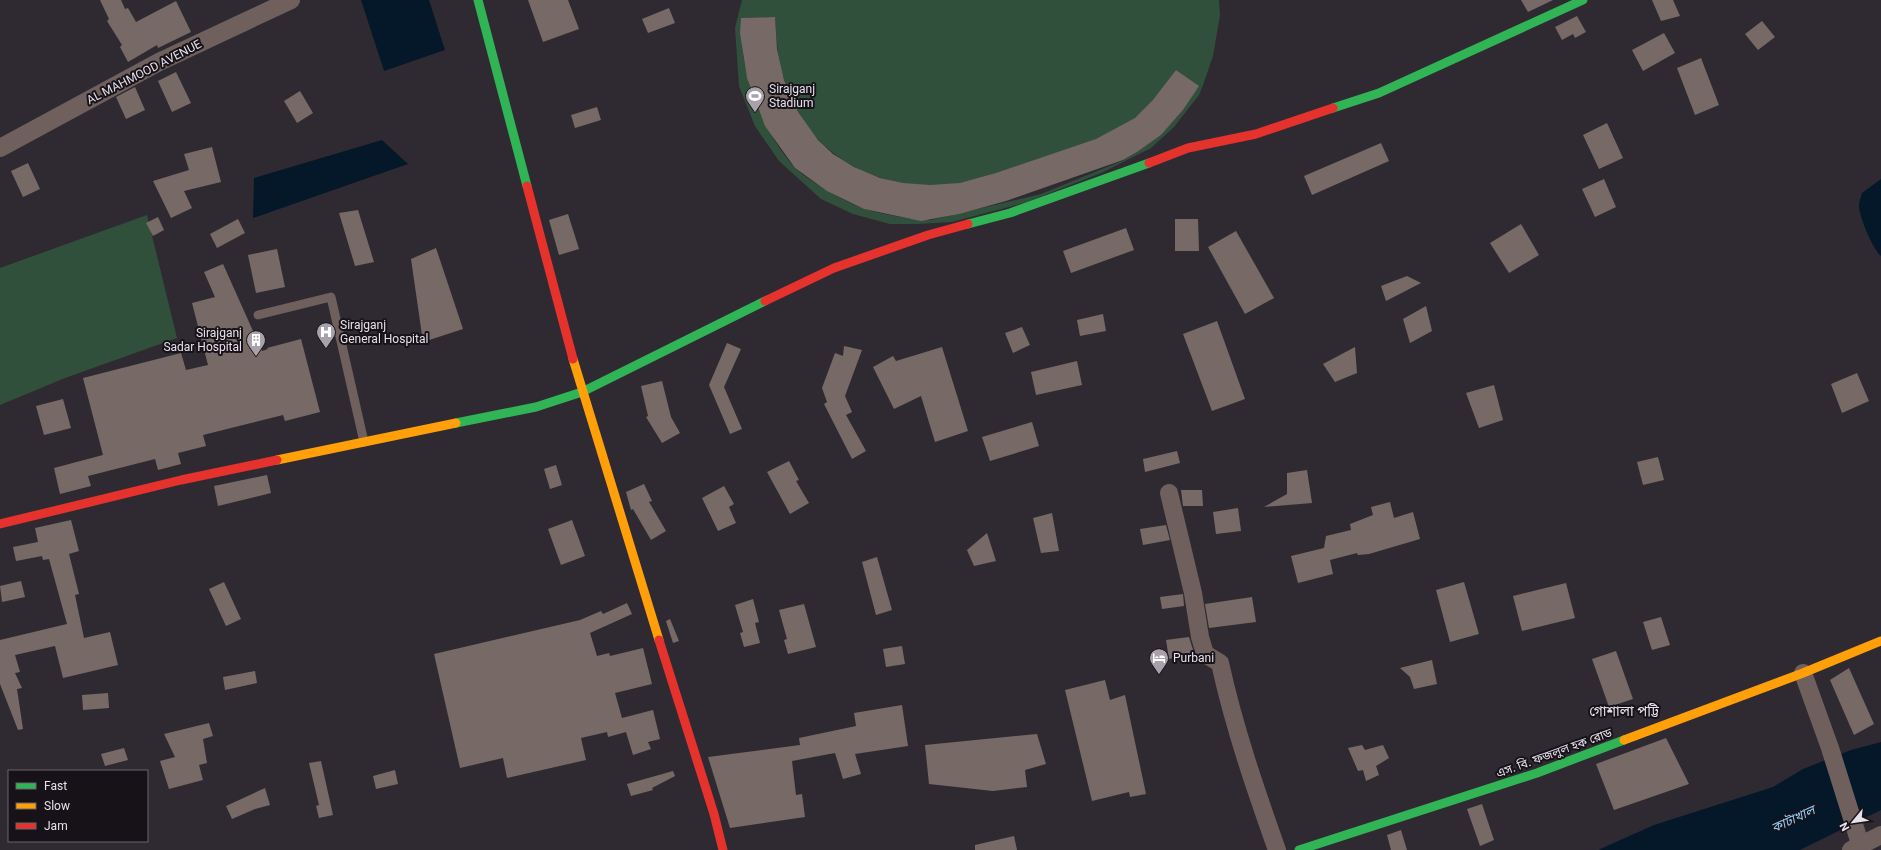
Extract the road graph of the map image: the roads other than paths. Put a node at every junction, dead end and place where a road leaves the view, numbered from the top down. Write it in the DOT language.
graph roads {
  1 [pos="291,0"];
  2 [pos="478,0"];
  3 [pos="1583,0"];
  4 [pos="0,148"];
  5 [pos="258,315"];
  6 [pos="582,392"];
  7 [pos="364,442"];
  8 [pos="1169,493"];
  9 [pos="0,524"];
  10 [pos="1881,641"];
  11 [pos="1803,673"];
  12 [pos="1881,835"];
  13 [pos="1858,845"];
  14 [pos="723,850"];
  15 [pos="1277,850"];
  16 [pos="1299,850"];
  1 -- 4 [label="street, AL MAHMOOD AVENUE"];
  2 -- 6 [label="street"];
  3 -- 6 [label="street"];
  5 -- 7 [label="lane"];
  6 -- 7 [label="street"];
  6 -- 14 [label="street"];
  7 -- 9 [label="street"];
  8 -- 15 [label="street"];
  10 -- 11 [label="street, এস. বি. ফজলুল হক রোড"];
  11 -- 13 [label="street"];
  11 -- 16 [label="street, এস. বি. ফজলুল হক রোড"];
  12 -- 13 [label="street"];
}
